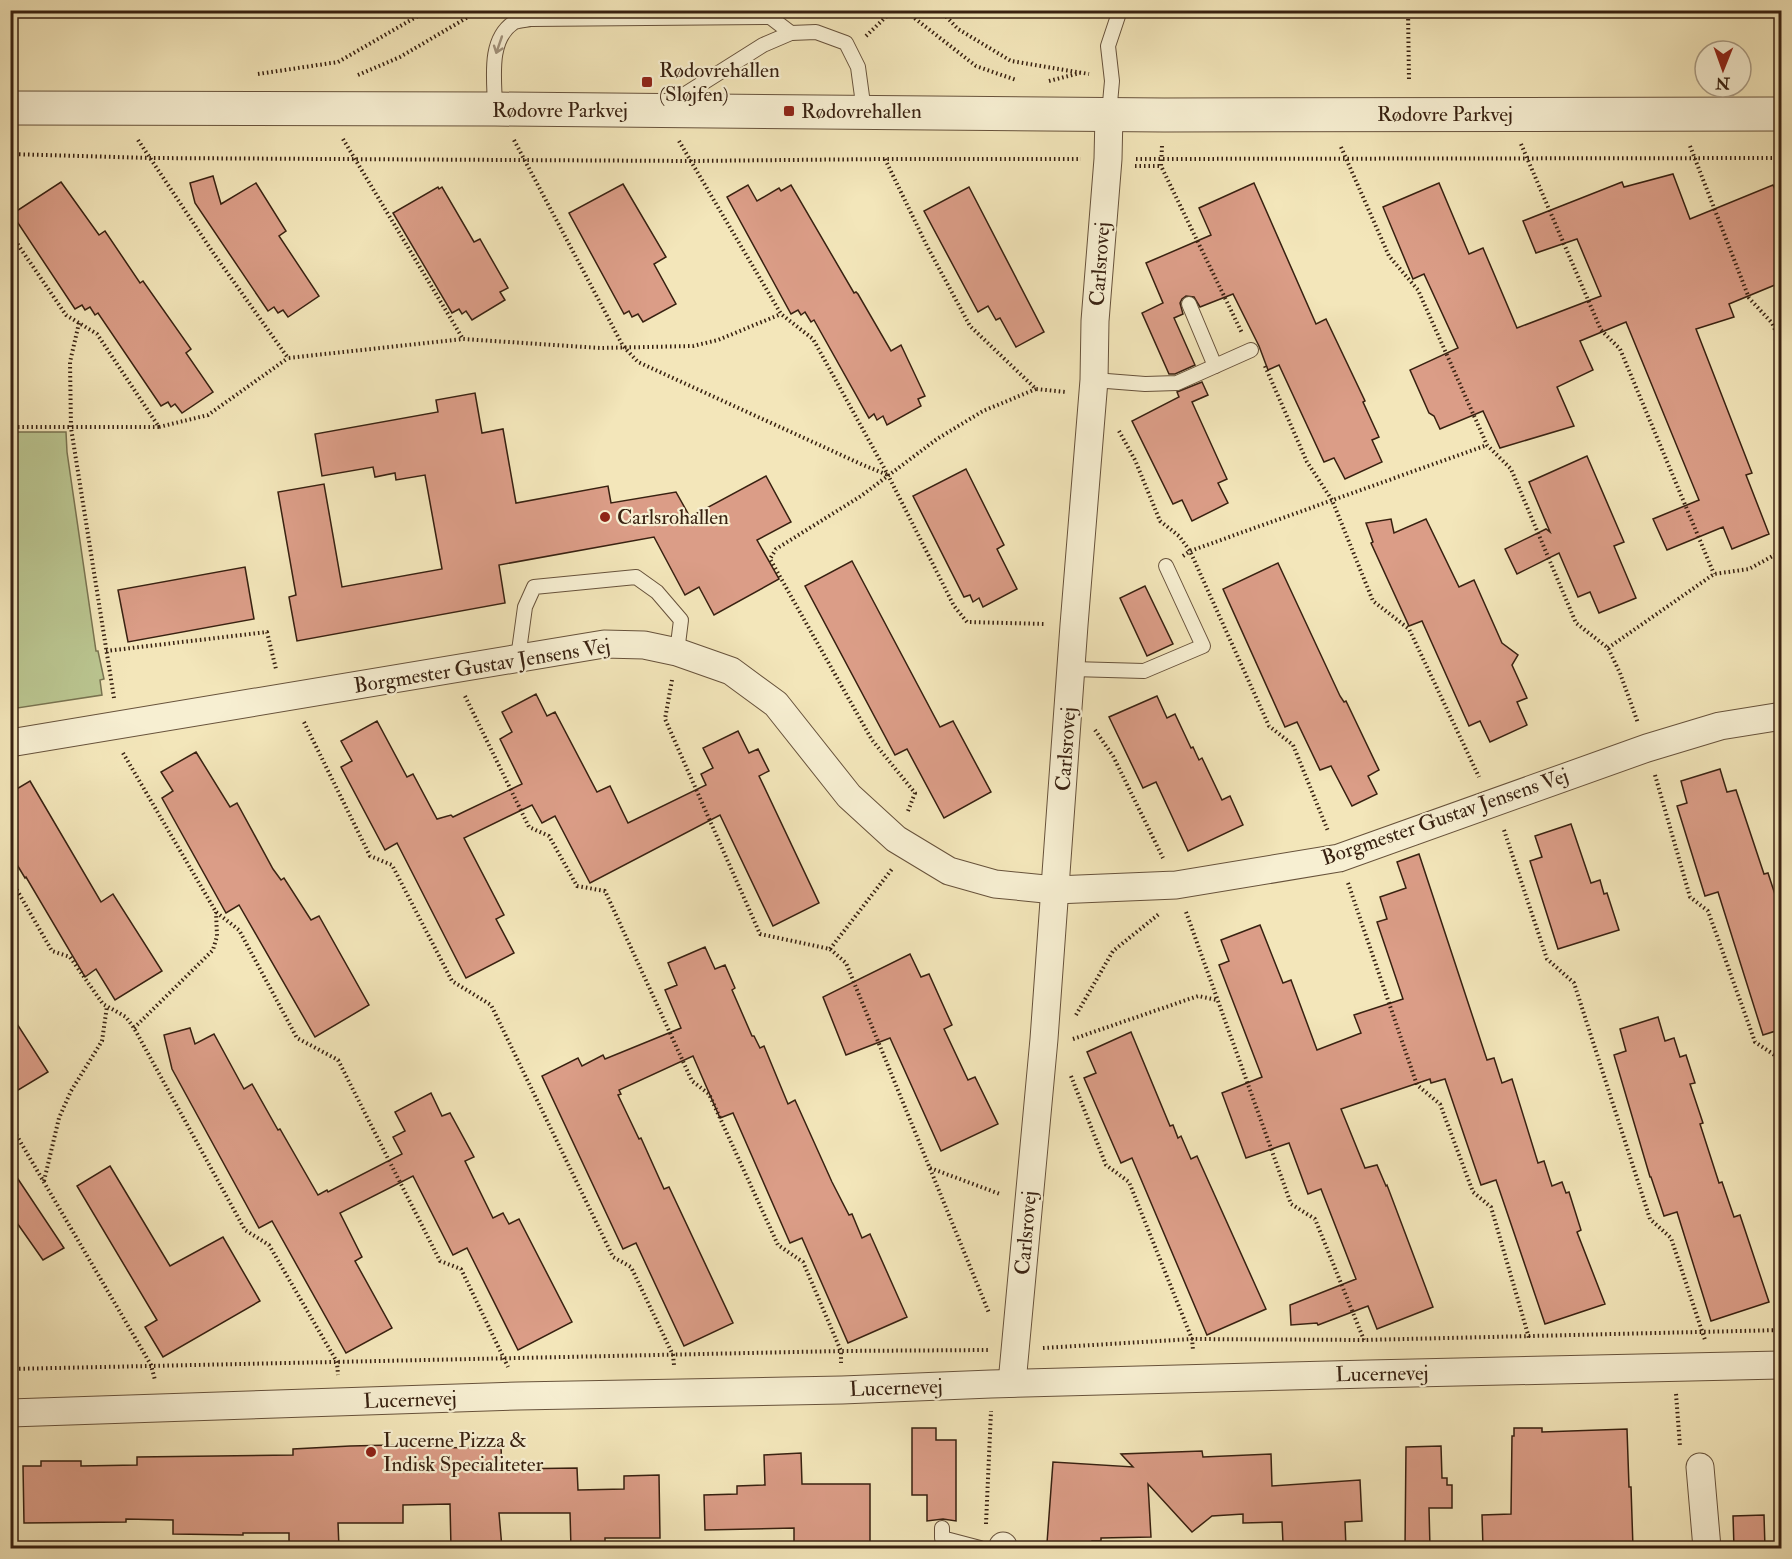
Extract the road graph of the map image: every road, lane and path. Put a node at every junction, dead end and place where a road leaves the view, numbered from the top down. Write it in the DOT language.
graph roads {
  1 [pos="428,10"];
  2 [pos="480,10"];
  3 [pos="893,10"];
  4 [pos="904,10"];
  5 [pos="940,10"];
  6 [pos="1120,10"];
  7 [pos="1408,10"];
  8 [pos="791,33"];
  9 [pos="850,50"];
  10 [pos="257,75"];
  11 [pos="356,76"];
  12 [pos="1019,81"];
  13 [pos="1409,81"];
  14 [pos="1040,83"];
  15 [pos="116,107"];
  16 [pos="10,108"];
  17 [pos="324,108"];
  18 [pos="495,109"];
  19 [pos="660,110"];
  20 [pos="864,111"];
  21 [pos="1109,114"];
  22 [pos="1327,114"];
  23 [pos="1508,114"];
  24 [pos="1678,114"];
  25 [pos="1782,114"];
  26 [pos="1164,115"];
  27 [pos="10,154"];
  28 [pos="150,158"];
  29 [pos="1782,158"];
  30 [pos="355,159"];
  31 [pos="524,159"];
  32 [pos="885,159"];
  33 [pos="1108,159"];
  34 [pos="1161,159"];
  35 [pos="1527,159"];
  36 [pos="1696,159"];
  37 [pos="1346,160"];
  38 [pos="691,161"];
  39 [pos="10,232"];
  40 [pos="1189,304"];
  41 [pos="781,314"];
  42 [pos="79,323"];
  43 [pos="463,339"];
  44 [pos="1782,345"];
  45 [pos="623,346"];
  46 [pos="1251,350"];
  47 [pos="288,357"];
  48 [pos="1215,366"];
  49 [pos="1036,388"];
  50 [pos="1092,399"];
  51 [pos="10,427"];
  52 [pos="159,427"];
  53 [pos="71,428"];
  54 [pos="1487,445"];
  55 [pos="888,475"];
  56 [pos="1332,500"];
  57 [pos="1782,550"];
  58 [pos="1190,551"];
  59 [pos="1167,566"];
  60 [pos="1714,574"];
  61 [pos="1074,625"];
  62 [pos="1608,648"];
  63 [pos="106,651"];
  64 [pos="677,652"];
  65 [pos="518,657"];
  66 [pos="452,668"];
  67 [pos="1072,669"];
  68 [pos="287,698"];
  69 [pos="1782,716"];
  70 [pos="1068,718"];
  71 [pos="113,726"];
  72 [pos="10,743"];
  73 [pos="1647,748"];
  74 [pos="1495,802"];
  75 [pos="902,843"];
  76 [pos="1339,858"];
  77 [pos="10,878"];
  78 [pos="1055,890"];
  79 [pos="1178,891"];
  80 [pos="216,912"];
  81 [pos="830,949"];
  82 [pos="1218,1000"];
  83 [pos="107,1006"];
  84 [pos="1075,1016"];
  85 [pos="134,1028"];
  86 [pos="1051,1042"];
  87 [pos="1782,1060"];
  88 [pos="10,1129"];
  89 [pos="930,1168"];
  90 [pos="43,1182"];
  91 [pos="1029,1205"];
  92 [pos="1782,1330"];
  93 [pos="1702,1332"];
  94 [pos="1528,1336"];
  95 [pos="1192,1339"];
  96 [pos="1365,1340"];
  97 [pos="1016,1345"];
  98 [pos="841,1351"];
  99 [pos="673,1355"];
  100 [pos="505,1359"];
  101 [pos="337,1362"];
  102 [pos="151,1365"];
  103 [pos="1782,1365"];
  104 [pos="1703,1367"];
  105 [pos="10,1369"];
  106 [pos="1538,1370"];
  107 [pos="1369,1374"];
  108 [pos="1195,1379"];
  109 [pos="1001,1384"];
  110 [pos="842,1390"];
  111 [pos="675,1394"];
  112 [pos="518,1396"];
  113 [pos="341,1403"];
  114 [pos="162,1408"];
  115 [pos="10,1413"];
  116 [pos="1700,1467"];
  117 [pos="942,1528"];
  118 [pos="995,1547"];
  119 [pos="1707,1548"];
  1 -- 10 [label="path"];
  2 -- 11 [label="path"];
  3 -- 9 [label="path"];
  4 -- 12 [label="path"];
  5 -- 14 [label="path"];
  6 -- 21 [label="lane"];
  7 -- 13 [label="path"];
  8 -- 9 [label="lane"];
  8 -- 18 [label="lane, one-way"];
  8 -- 19 [label="lane"];
  9 -- 20 [label="lane"];
  15 -- 16 [label="street, Rødovre Parkvej"];
  15 -- 17 [label="street, Rødovre Parkvej"];
  15 -- 28 [label="path"];
  17 -- 18 [label="street, Rødovre Parkvej"];
  17 -- 30 [label="path"];
  18 -- 19 [label="street, Rødovre Parkvej"];
  18 -- 31 [label="path"];
  19 -- 20 [label="street, Rødovre Parkvej"];
  19 -- 38 [label="path"];
  20 -- 21 [label="street, Rødovre Parkvej"];
  21 -- 26 [label="street, Rødovre Parkvej"];
  21 -- 33 [label="street, Carlsrovej"];
  22 -- 23 [label="street, Rødovre Parkvej"];
  22 -- 26 [label="street, Rødovre Parkvej"];
  22 -- 37 [label="path"];
  23 -- 24 [label="street, Rødovre Parkvej"];
  23 -- 35 [label="path"];
  24 -- 25 [label="street, Rødovre Parkvej"];
  24 -- 36 [label="path"];
  26 -- 34 [label="path"];
  27 -- 28 [label="path"];
  28 -- 30 [label="path"];
  28 -- 47 [label="path"];
  29 -- 36 [label="path"];
  30 -- 31 [label="path"];
  30 -- 43 [label="path"];
  31 -- 38 [label="path"];
  31 -- 45 [label="path"];
  32 -- 33 [label="path"];
  32 -- 38 [label="path"];
  32 -- 49 [label="path"];
  33 -- 34 [label="path"];
  33 -- 50 [label="street, Carlsrovej"];
  34 -- 37 [label="path"];
  34 -- 46 [label="path"];
  35 -- 36 [label="path"];
  35 -- 37 [label="path"];
  35 -- 60 [label="path"];
  36 -- 44 [label="path"];
  37 -- 54 [label="path"];
  38 -- 41 [label="path"];
  39 -- 42 [label="path"];
  40 -- 48 [label="lane"];
  41 -- 45 [label="path"];
  41 -- 55 [label="path"];
  42 -- 52 [label="path"];
  42 -- 53 [label="path"];
  43 -- 45 [label="path"];
  43 -- 47 [label="path"];
  45 -- 55 [label="path"];
  46 -- 48 [label="lane"];
  46 -- 56 [label="path"];
  47 -- 52 [label="path"];
  48 -- 50 [label="lane"];
  49 -- 50 [label="path"];
  49 -- 55 [label="path"];
  50 -- 58 [label="path"];
  50 -- 61 [label="street, Carlsrovej"];
  51 -- 53 [label="path"];
  52 -- 53 [label="path"];
  53 -- 63 [label="path"];
  54 -- 56 [label="path"];
  54 -- 62 [label="path"];
  55 -- 61 [label="path"];
  55 -- 75 [label="path"];
  56 -- 58 [label="path"];
  56 -- 74 [label="path"];
  57 -- 60 [label="path"];
  58 -- 59 [label="path"];
  58 -- 76 [label="path"];
  59 -- 67 [label="lane"];
  60 -- 62 [label="path"];
  61 -- 67 [label="street, Carlsrovej"];
  62 -- 73 [label="path"];
  63 -- 68 [label="path"];
  63 -- 71 [label="path"];
  64 -- 65 [label="street, Borgmester Gustav Jensens Vej"];
  64 -- 65 [label="lane"];
  64 -- 75 [label="street, Borgmester Gustav Jensens Vej"];
  64 -- 81 [label="path"];
  65 -- 66 [label="street, Borgmester Gustav Jensens Vej"];
  66 -- 68 [label="street, Borgmester Gustav Jensens Vej"];
  66 -- 98 [label="path"];
  67 -- 70 [label="street, Carlsrovej"];
  68 -- 71 [label="street, Borgmester Gustav Jensens Vej"];
  68 -- 99 [label="path"];
  69 -- 73 [label="street, Borgmester Gustav Jensens Vej"];
  70 -- 78 [label="street, Carlsrovej"];
  70 -- 79 [label="path"];
  71 -- 72 [label="street, Borgmester Gustav Jensens Vej"];
  71 -- 80 [label="path"];
  73 -- 74 [label="street, Borgmester Gustav Jensens Vej"];
  73 -- 87 [label="path"];
  74 -- 76 [label="street, Borgmester Gustav Jensens Vej"];
  74 -- 93 [label="path"];
  75 -- 78 [label="street, Borgmester Gustav Jensens Vej"];
  75 -- 81 [label="path"];
  76 -- 79 [label="street, Borgmester Gustav Jensens Vej"];
  76 -- 94 [label="path"];
  77 -- 83 [label="path"];
  78 -- 79 [label="street, Borgmester Gustav Jensens Vej"];
  78 -- 86 [label="street, Carlsrovej"];
  79 -- 82 [label="path"];
  79 -- 84 [label="path"];
  80 -- 85 [label="path"];
  80 -- 100 [label="path"];
  81 -- 89 [label="path"];
  82 -- 86 [label="path"];
  82 -- 96 [label="path"];
  83 -- 85 [label="path"];
  83 -- 90 [label="path"];
  85 -- 101 [label="path"];
  86 -- 91 [label="street, Carlsrovej"];
  86 -- 95 [label="path"];
  88 -- 90 [label="path"];
  89 -- 91 [label="path"];
  89 -- 97 [label="path"];
  90 -- 102 [label="path"];
  91 -- 97 [label="street, Carlsrovej"];
  92 -- 93 [label="path"];
  93 -- 94 [label="path"];
  93 -- 104 [label="path"];
  94 -- 96 [label="path"];
  94 -- 106 [label="path"];
  95 -- 96 [label="path"];
  95 -- 97 [label="path"];
  95 -- 108 [label="path"];
  96 -- 107 [label="path"];
  97 -- 98 [label="path"];
  97 -- 109 [label="street, Carlsrovej"];
  98 -- 99 [label="path"];
  98 -- 110 [label="path"];
  99 -- 100 [label="path"];
  99 -- 111 [label="path"];
  100 -- 101 [label="path"];
  100 -- 112 [label="path"];
  101 -- 102 [label="path"];
  101 -- 113 [label="path"];
  102 -- 105 [label="path"];
  102 -- 114 [label="path"];
  103 -- 104 [label="street, Lucernevej"];
  104 -- 106 [label="street, Lucernevej"];
  104 -- 116 [label="path"];
  106 -- 107 [label="street, Lucernevej"];
  107 -- 108 [label="street, Lucernevej"];
  108 -- 109 [label="street, Lucernevej"];
  109 -- 110 [label="street, Lucernevej"];
  109 -- 118 [label="path"];
  110 -- 111 [label="street, Lucernevej"];
  111 -- 112 [label="street, Lucernevej"];
  112 -- 113 [label="street, Lucernevej"];
  113 -- 114 [label="street, Lucernevej"];
  114 -- 115 [label="street, Lucernevej"];
  116 -- 119 [label="street"];
  117 -- 118 [label="lane"];
}
